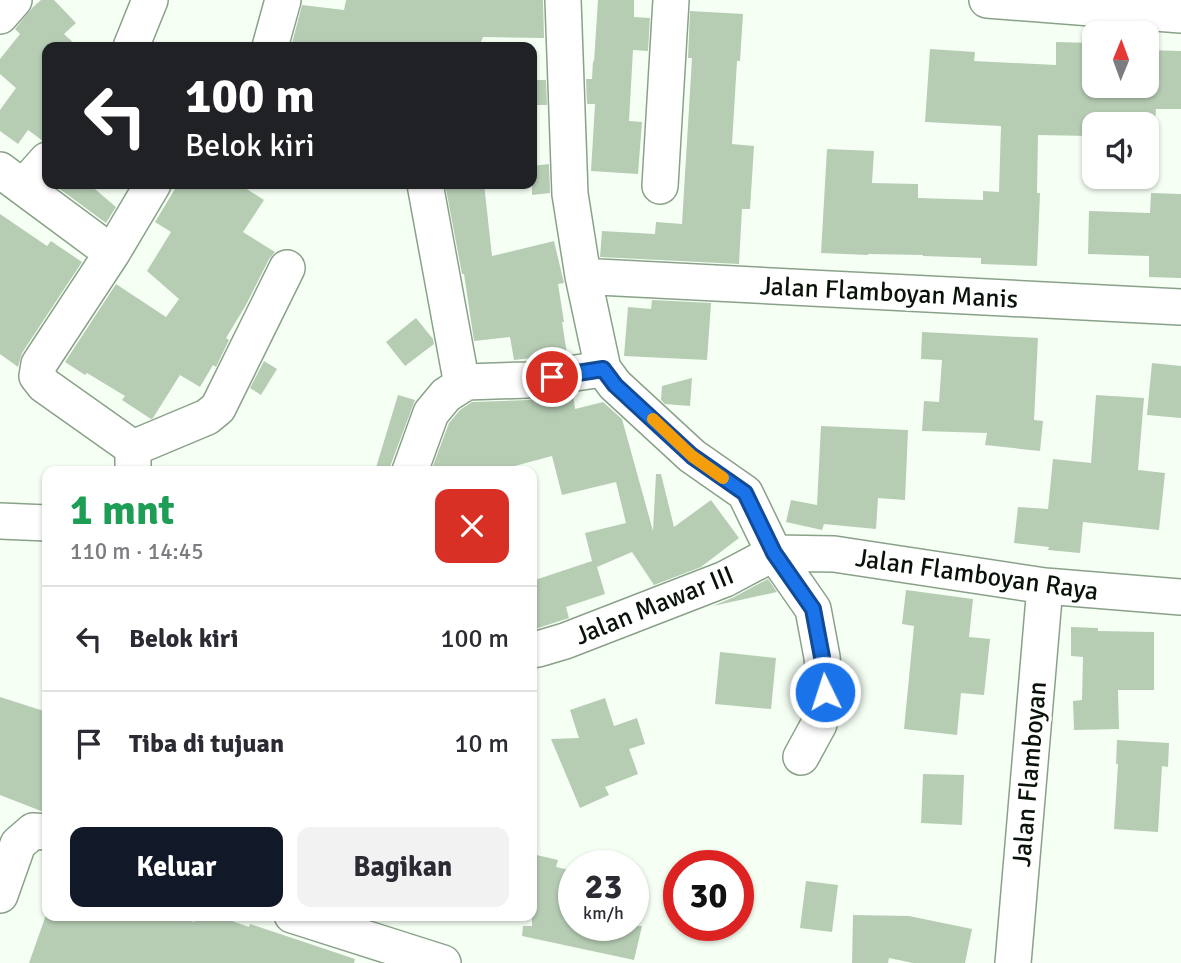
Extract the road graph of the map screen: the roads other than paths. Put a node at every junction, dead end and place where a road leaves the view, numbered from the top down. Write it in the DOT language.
graph roads {
  1 [pos="14,0"];
  2 [pos="150,0"];
  3 [pos="283,0"];
  4 [pos="563,0"];
  5 [pos="671,0"];
  6 [pos="1001,1"];
  7 [pos="1181,15"];
  8 [pos="0,16"];
  9 [pos="133,42"];
  10 [pos="271,42"];
  11 [pos="42,163"];
  12 [pos="12,179"];
  13 [pos="660,186"];
  14 [pos="150,189"];
  15 [pos="426,189"];
  16 [pos="112,253"];
  17 [pos="288,268"];
  18 [pos="598,277"];
  19 [pos="1181,307"];
  20 [pos="603,369"];
  21 [pos="462,385"];
  22 [pos="133,459"];
  23 [pos="412,466"];
  24 [pos="0,521"];
  25 [pos="42,523"];
  26 [pos="774,553"];
  27 [pos="1045,586"];
  28 [pos="1181,597"];
  29 [pos="537,649"];
  30 [pos="801,757"];
  31 [pos="42,832"];
  32 [pos="0,895"];
  33 [pos="311,921"];
  34 [pos="443,963"];
  35 [pos="1013,963"];
  1 -- 8 [label="street"];
  2 -- 9 [label="street"];
  3 -- 10 [label="street"];
  4 -- 20 [label="street"];
  5 -- 13 [label="street"];
  6 -- 7 [label="street"];
  11 -- 12 [label="street"];
  12 -- 16 [label="street"];
  14 -- 16 [label="street"];
  15 -- 21 [label="street"];
  16 -- 22 [label="street"];
  17 -- 22 [label="street"];
  18 -- 19 [label="street, Jalan Flamboyan Manis"];
  20 -- 21 [label="street"];
  20 -- 26 [label="street"];
  21 -- 23 [label="street"];
  24 -- 25 [label="street"];
  26 -- 27 [label="street, Jalan Flamboyan Raya"];
  26 -- 29 [label="street, Jalan Mawar III"];
  26 -- 30 [label="street"];
  27 -- 28 [label="street, Jalan Flamboyan Raya"];
  27 -- 35 [label="street, Jalan Flamboyan"];
  31 -- 32 [label="street"];
  33 -- 34 [label="street"];
}
